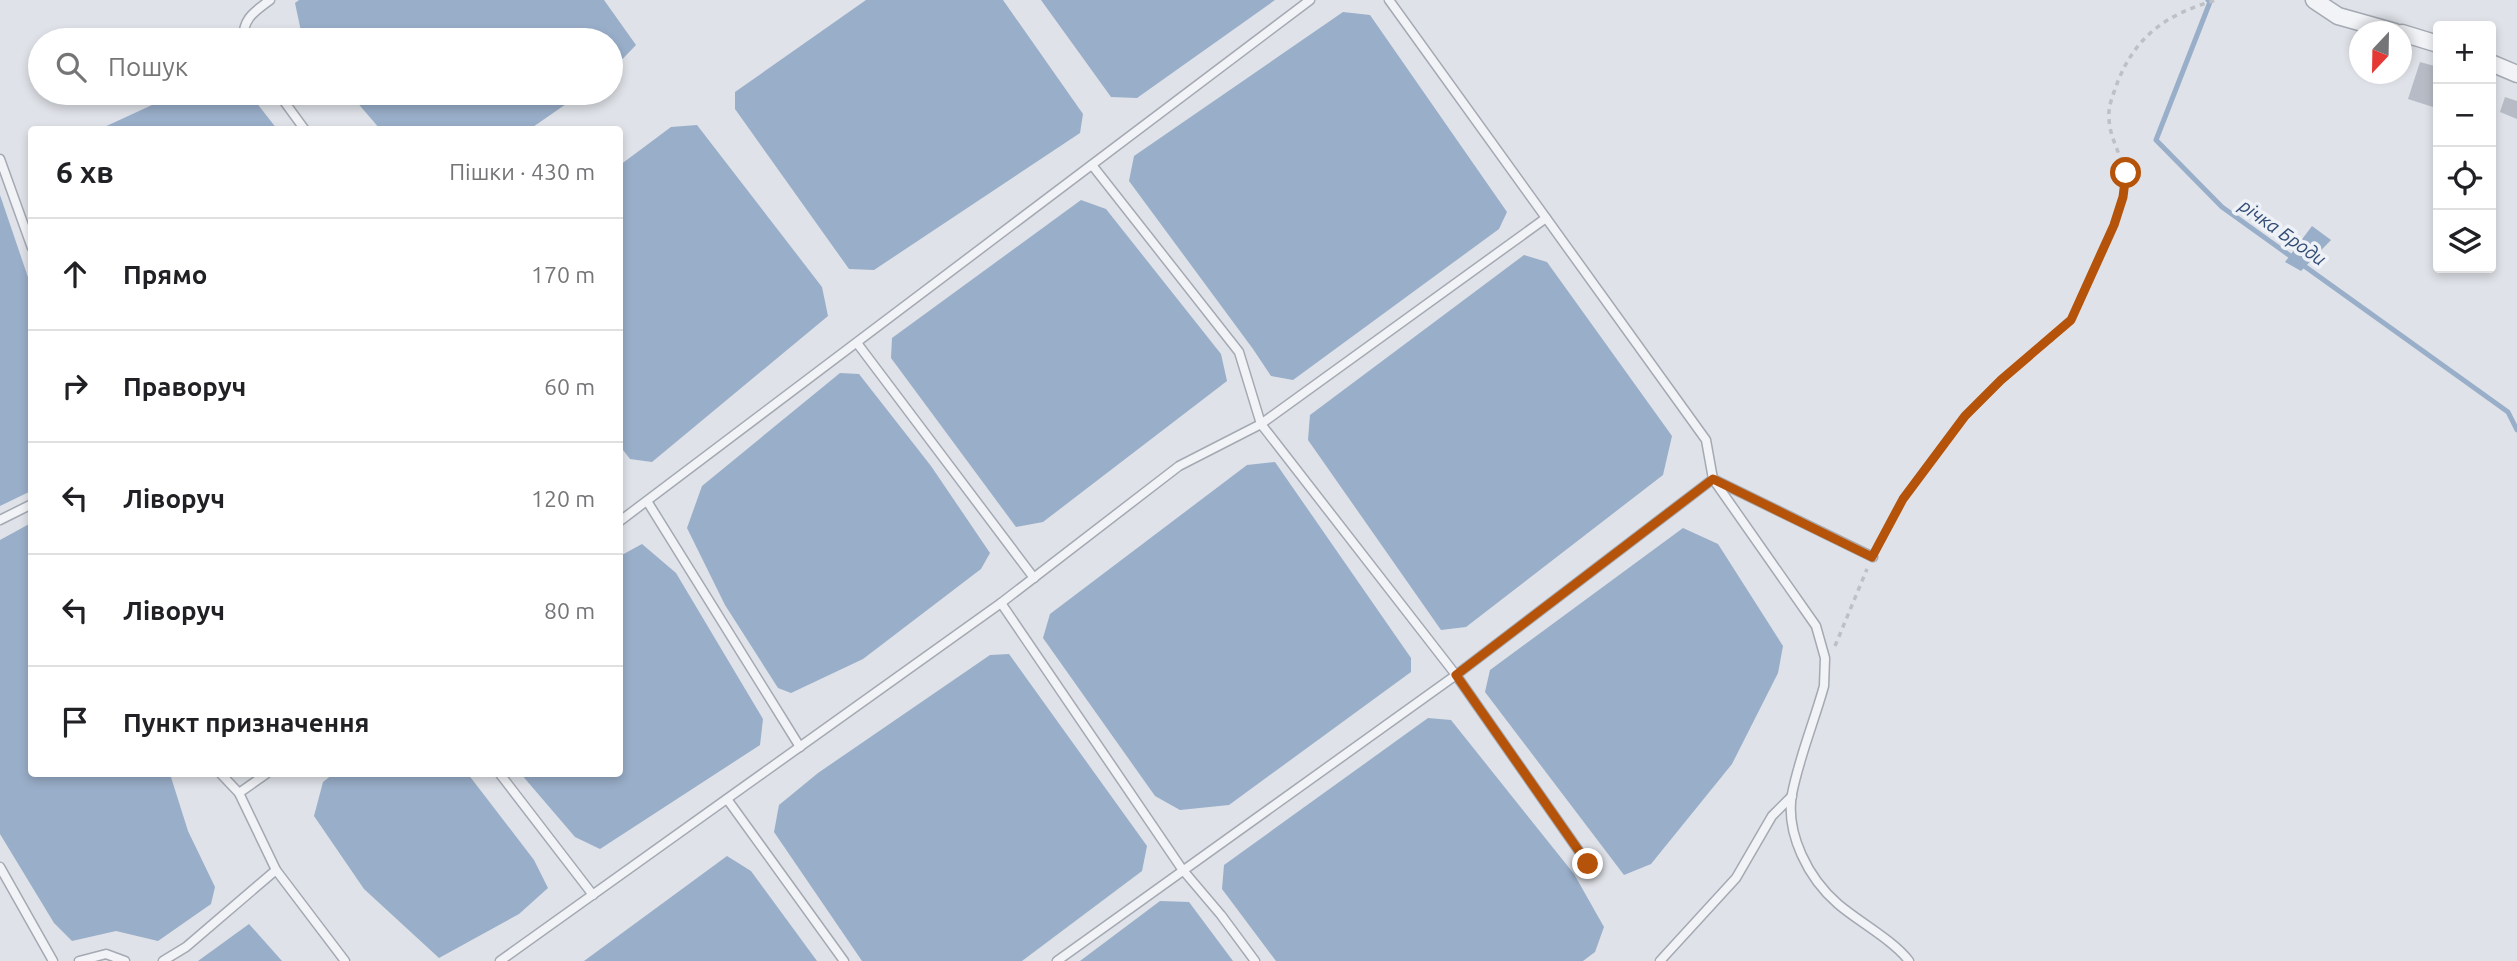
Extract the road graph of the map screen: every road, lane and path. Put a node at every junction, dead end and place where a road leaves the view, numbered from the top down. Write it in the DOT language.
graph roads {
  1 [pos="270,0"];
  2 [pos="1310,0"];
  3 [pos="1389,0"];
  4 [pos="2216,0"];
  5 [pos="2314,0"];
  6 [pos="2356,21"];
  7 [pos="243,28"];
  8 [pos="2412,36"];
  9 [pos="2433,42"];
  10 [pos="2496,65"];
  11 [pos="2517,74"];
  12 [pos="287,105"];
  13 [pos="302,126"];
  14 [pos="0,159"];
  15 [pos="1092,165"];
  16 [pos="1546,218"];
  17 [pos="28,237"];
  18 [pos="857,342"];
  19 [pos="1261,424"];
  20 [pos="1713,479"];
  21 [pos="647,501"];
  22 [pos="28,506"];
  23 [pos="623,518"];
  24 [pos="0,520"];
  25 [pos="1872,557"];
  26 [pos="1034,578"];
  27 [pos="1001,603"];
  28 [pos="1826,671"];
  29 [pos="1456,675"];
  30 [pos="800,747"];
  31 [pos="224,777"];
  32 [pos="262,777"];
  33 [pos="502,777"];
  34 [pos="239,793"];
  35 [pos="1792,796"];
  36 [pos="727,799"];
  37 [pos="1588,864"];
  38 [pos="0,867"];
  39 [pos="1182,869"];
  40 [pos="276,870"];
  41 [pos="593,895"];
  42 [pos="53,961"];
  43 [pos="79,961"];
  44 [pos="125,961"];
  45 [pos="163,961"];
  46 [pos="345,961"];
  47 [pos="500,961"];
  48 [pos="844,961"];
  49 [pos="1057,961"];
  50 [pos="1255,961"];
  51 [pos="1660,961"];
  52 [pos="1909,961"];
  1 -- 7 [label="lane"];
  2 -- 15 [label="lane"];
  3 -- 16 [label="lane"];
  4 -- 25 [label="path"];
  5 -- 6 [label="street"];
  8 -- 9 [label="street"];
  10 -- 11 [label="street"];
  12 -- 13 [label="lane"];
  14 -- 17 [label="lane"];
  15 -- 18 [label="lane"];
  15 -- 19 [label="lane"];
  16 -- 19 [label="lane"];
  16 -- 20 [label="lane"];
  18 -- 21 [label="lane"];
  18 -- 26 [label="lane"];
  19 -- 26 [label="lane"];
  19 -- 29 [label="lane"];
  20 -- 25 [label="lane"];
  20 -- 28 [label="lane"];
  20 -- 29 [label="lane"];
  21 -- 23 [label="lane"];
  21 -- 30 [label="lane"];
  22 -- 24 [label="lane"];
  25 -- 28 [label="path"];
  26 -- 27 [label="lane"];
  27 -- 30 [label="lane"];
  27 -- 39 [label="lane"];
  28 -- 35 [label="lane"];
  29 -- 37 [label="lane"];
  29 -- 39 [label="lane"];
  30 -- 36 [label="lane"];
  31 -- 34 [label="lane"];
  32 -- 34 [label="lane"];
  33 -- 41 [label="lane"];
  34 -- 40 [label="lane"];
  35 -- 51 [label="lane"];
  35 -- 52 [label="lane"];
  36 -- 41 [label="lane"];
  36 -- 48 [label="lane"];
  38 -- 42 [label="lane"];
  39 -- 49 [label="lane"];
  39 -- 50 [label="lane"];
  40 -- 45 [label="lane"];
  40 -- 46 [label="lane"];
  41 -- 47 [label="lane"];
  43 -- 44 [label="lane"];
}
